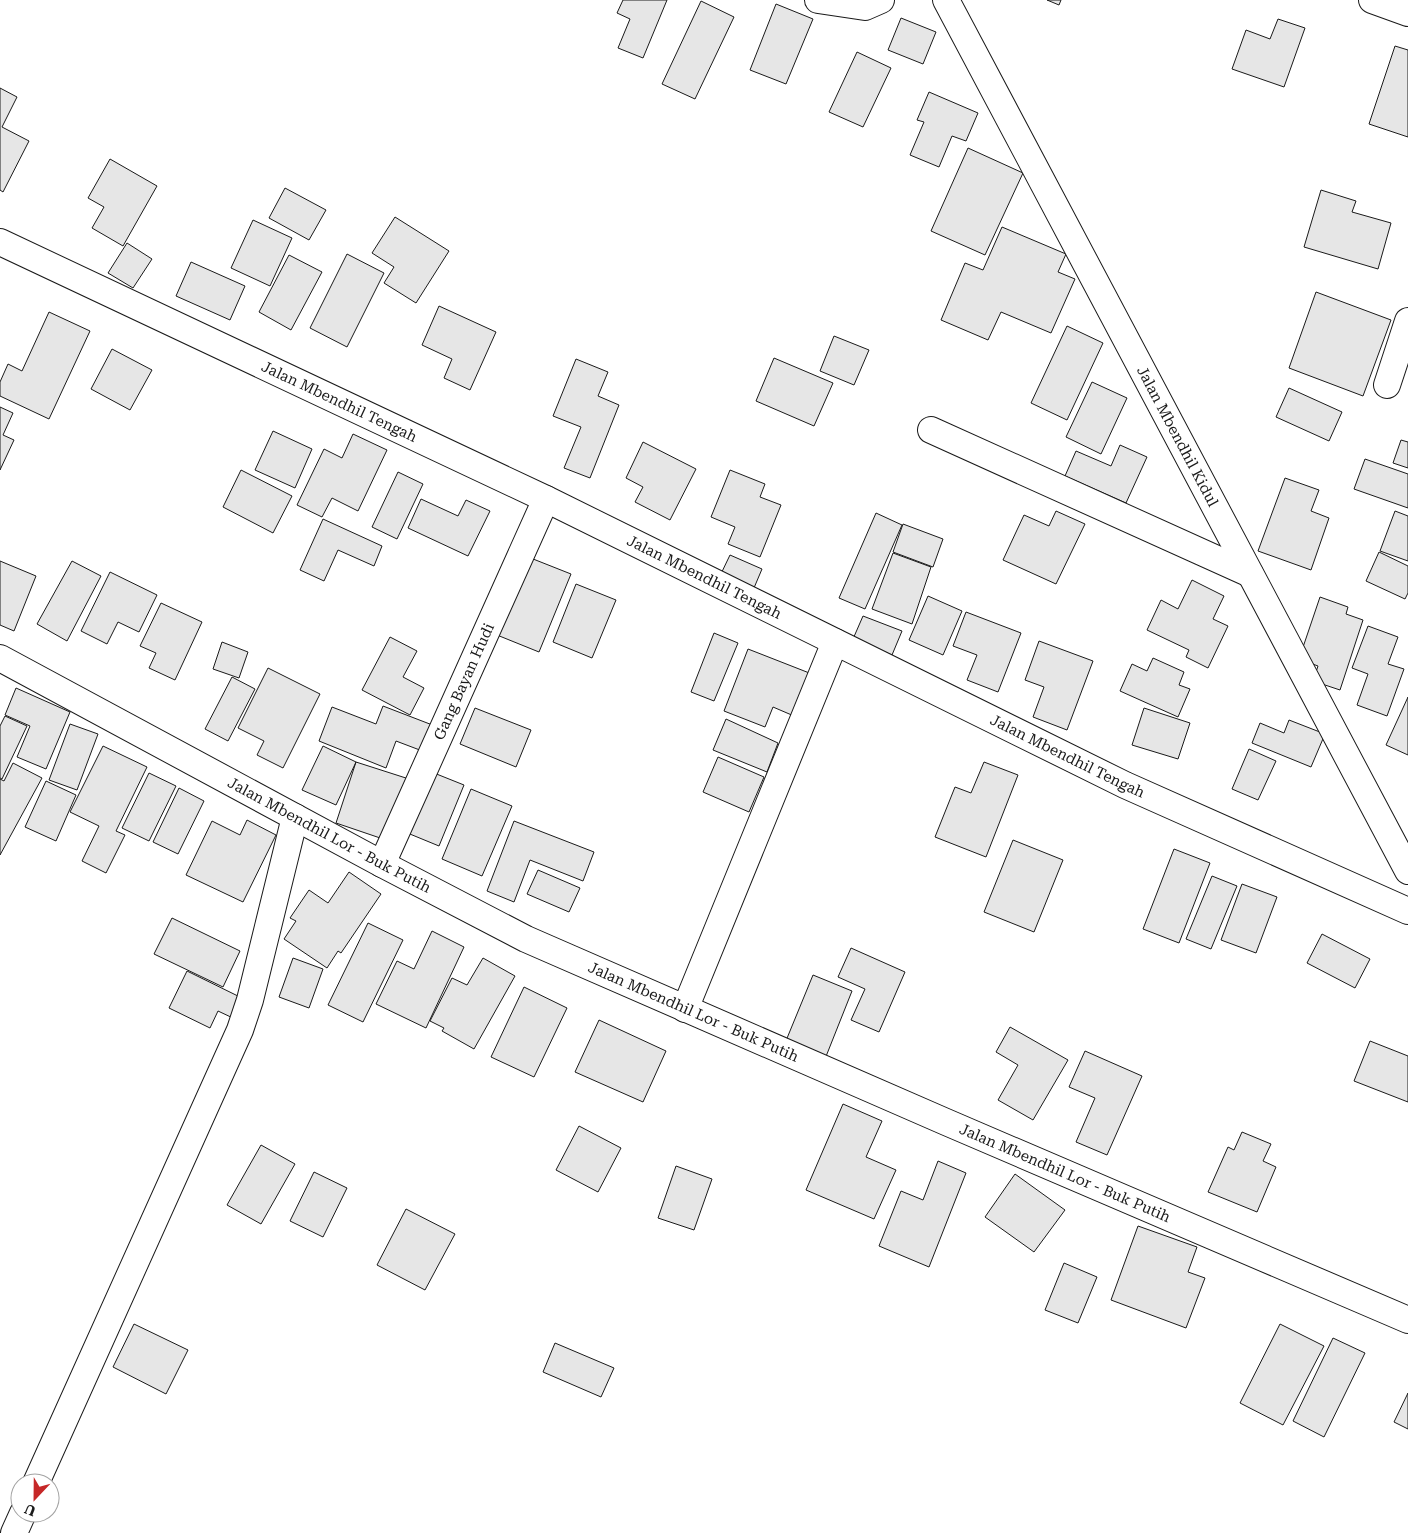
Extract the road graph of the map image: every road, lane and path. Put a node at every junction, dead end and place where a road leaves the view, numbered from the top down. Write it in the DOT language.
graph roads {
  1 [pos="818,0"];
  2 [pos="880,0"];
  3 [pos="946,0"];
  4 [pos="1372,0"];
  5 [pos="1408,12"];
  6 [pos="0,242"];
  7 [pos="1408,321"];
  8 [pos="1387,385"];
  9 [pos="931,430"];
  10 [pos="546,499"];
  11 [pos="1250,574"];
  12 [pos="835,642"];
  13 [pos="0,658"];
  14 [pos="295,817"];
  15 [pos="382,864"];
  16 [pos="1408,871"];
  17 [pos="1408,911"];
  18 [pos="685,1009"];
  19 [pos="1408,1320"];
  20 [pos="41,1473"];
  1 -- 2 [label="street"];
  3 -- 11 [label="street, Jalan Mbendhil Kidul"];
  4 -- 5 [label="street"];
  6 -- 10 [label="street, Jalan Mbendhil Tengah"];
  7 -- 8 [label="street"];
  9 -- 11 [label="street"];
  10 -- 12 [label="street, Jalan Mbendhil Tengah"];
  10 -- 15 [label="street, Gang Bayan Hudi"];
  11 -- 16 [label="street, Jalan Mbendhil Kidul"];
  12 -- 17 [label="street, Jalan Mbendhil Tengah"];
  12 -- 18 [label="street"];
  13 -- 14 [label="street, Jalan Mbendhil Lor - Buk Putih"];
  14 -- 15 [label="street, Jalan Mbendhil Lor - Buk Putih"];
  14 -- 20 [label="street"];
  15 -- 18 [label="street, Jalan Mbendhil Lor - Buk Putih"];
  18 -- 19 [label="street, Jalan Mbendhil Lor - Buk Putih"];
}
